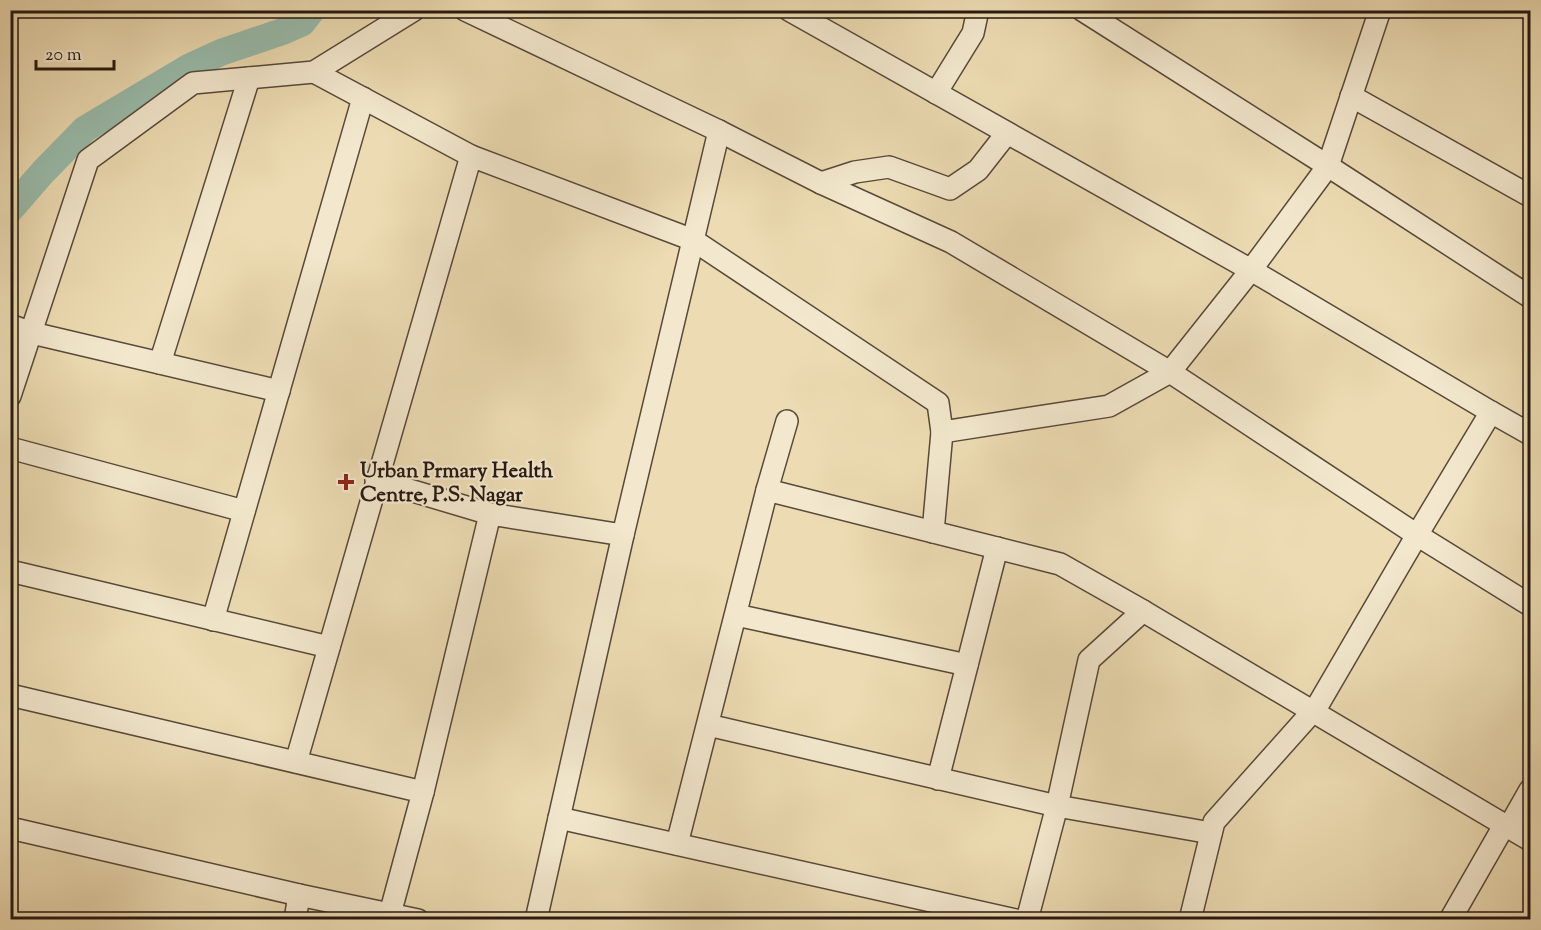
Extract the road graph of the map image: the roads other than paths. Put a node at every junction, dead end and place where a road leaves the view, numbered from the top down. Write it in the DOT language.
graph roads {
  1 [pos="414,10"];
  2 [pos="465,10"];
  3 [pos="789,10"];
  4 [pos="978,10"];
  5 [pos="1082,10"];
  6 [pos="1380,10"];
  7 [pos="314,72"];
  8 [pos="249,78"];
  9 [pos="936,93"];
  10 [pos="1351,96"];
  11 [pos="363,98"];
  12 [pos="719,131"];
  13 [pos="1008,133"];
  14 [pos="471,156"];
  15 [pos="1328,166"];
  16 [pos="821,183"];
  17 [pos="1530,196"];
  18 [pos="693,240"];
  19 [pos="1251,270"];
  20 [pos="1530,297"];
  21 [pos="10,325"];
  22 [pos="32,333"];
  23 [pos="160,363"];
  24 [pos="1170,372"];
  25 [pos="279,391"];
  26 [pos="10,396"];
  27 [pos="1491,412"];
  28 [pos="788,421"];
  29 [pos="942,432"];
  30 [pos="1530,434"];
  31 [pos="10,448"];
  32 [pos="376,480"];
  33 [pos="767,490"];
  34 [pos="244,511"];
  35 [pos="490,514"];
  36 [pos="933,532"];
  37 [pos="623,535"];
  38 [pos="1417,535"];
  39 [pos="997,548"];
  40 [pos="10,571"];
  41 [pos="1530,605"];
  42 [pos="1143,611"];
  43 [pos="736,615"];
  44 [pos="213,620"];
  45 [pos="329,647"];
  46 [pos="967,665"];
  47 [pos="10,695"];
  48 [pos="1313,711"];
  49 [pos="708,725"];
  50 [pos="296,762"];
  51 [pos="938,779"];
  52 [pos="1530,790"];
  53 [pos="423,792"];
  54 [pos="1057,806"];
  55 [pos="559,818"];
  56 [pos="1507,826"];
  57 [pos="10,828"];
  58 [pos="1211,833"];
  59 [pos="1530,840"];
  60 [pos="677,844"];
  61 [pos="299,895"];
  62 [pos="390,914"];
  63 [pos="295,920"];
  64 [pos="418,920"];
  65 [pos="536,920"];
  66 [pos="1016,920"];
  67 [pos="1027,920"];
  68 [pos="1190,920"];
  69 [pos="1450,920"];
  1 -- 7 [label="street"];
  2 -- 12 [label="street"];
  3 -- 9 [label="street"];
  4 -- 9 [label="street"];
  5 -- 15 [label="street"];
  6 -- 10 [label="street"];
  7 -- 8 [label="street"];
  7 -- 11 [label="street"];
  8 -- 22 [label="street"];
  8 -- 23 [label="street"];
  9 -- 13 [label="street"];
  10 -- 15 [label="street"];
  10 -- 17 [label="street"];
  11 -- 14 [label="street"];
  11 -- 25 [label="street"];
  12 -- 16 [label="street"];
  12 -- 18 [label="street"];
  13 -- 16 [label="street"];
  13 -- 19 [label="street"];
  14 -- 18 [label="street"];
  14 -- 32 [label="street"];
  15 -- 19 [label="street"];
  15 -- 20 [label="street"];
  16 -- 24 [label="street"];
  18 -- 29 [label="street"];
  18 -- 37 [label="street"];
  19 -- 24 [label="street"];
  19 -- 27 [label="street"];
  21 -- 22 [label="street"];
  22 -- 23 [label="street"];
  22 -- 26 [label="street"];
  23 -- 25 [label="street"];
  24 -- 29 [label="street"];
  24 -- 38 [label="street"];
  25 -- 34 [label="street"];
  27 -- 30 [label="street"];
  27 -- 38 [label="street"];
  28 -- 33 [label="street"];
  29 -- 36 [label="street"];
  31 -- 34 [label="street"];
  32 -- 35 [label="street"];
  32 -- 45 [label="street"];
  33 -- 36 [label="street"];
  33 -- 43 [label="street"];
  34 -- 44 [label="street"];
  35 -- 37 [label="street"];
  35 -- 53 [label="street"];
  36 -- 39 [label="street"];
  37 -- 55 [label="street"];
  38 -- 41 [label="street"];
  38 -- 48 [label="street"];
  39 -- 42 [label="street"];
  39 -- 46 [label="street"];
  40 -- 44 [label="street"];
  42 -- 48 [label="street"];
  42 -- 54 [label="street"];
  43 -- 46 [label="street"];
  43 -- 49 [label="street"];
  44 -- 45 [label="street"];
  45 -- 50 [label="street"];
  46 -- 51 [label="street"];
  47 -- 50 [label="street"];
  48 -- 56 [label="street"];
  48 -- 58 [label="street"];
  49 -- 51 [label="street"];
  49 -- 60 [label="street"];
  50 -- 53 [label="street"];
  51 -- 54 [label="street"];
  52 -- 56 [label="street"];
  53 -- 62 [label="street"];
  54 -- 58 [label="street"];
  54 -- 67 [label="street"];
  55 -- 60 [label="street"];
  55 -- 65 [label="street"];
  56 -- 59 [label="street"];
  56 -- 69 [label="street"];
  57 -- 61 [label="street"];
  58 -- 68 [label="street"];
  60 -- 66 [label="street"];
  61 -- 62 [label="street"];
  61 -- 63 [label="street"];
  62 -- 64 [label="street"];
}
